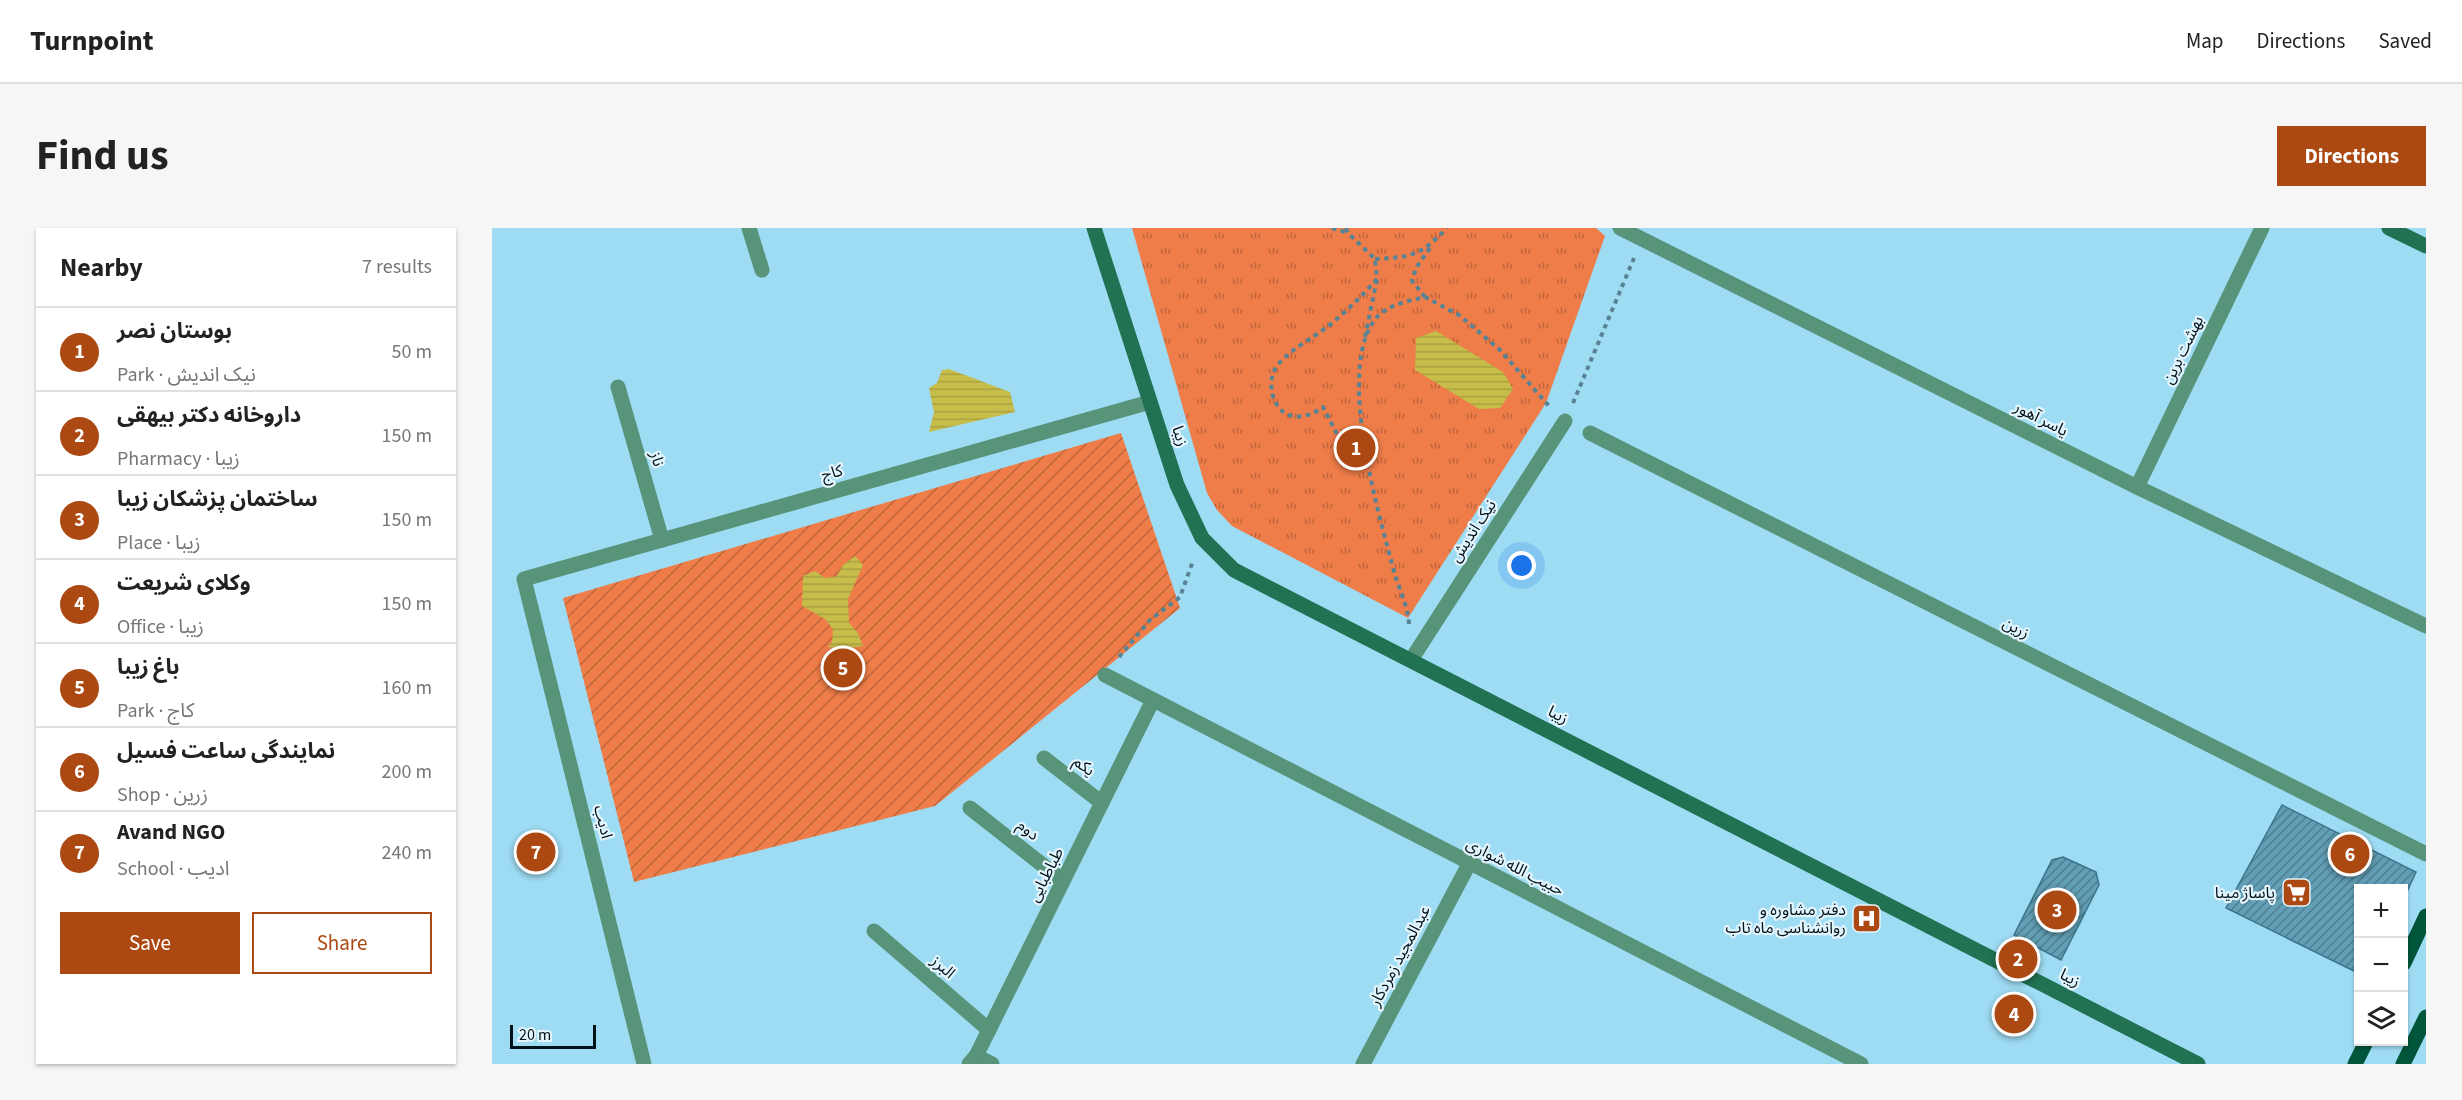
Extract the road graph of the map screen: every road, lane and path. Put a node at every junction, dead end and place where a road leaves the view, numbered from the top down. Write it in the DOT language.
graph roads {
  1 [pos="749,228"];
  2 [pos="1094,228"];
  3 [pos="1332,228"];
  4 [pos="1447,228"];
  5 [pos="1620,228"];
  6 [pos="2262,228"];
  7 [pos="2389,228"];
  8 [pos="1347,231"];
  9 [pos="1645,233"];
  10 [pos="1434,242"];
  11 [pos="2426,246"];
  12 [pos="1375,259"];
  13 [pos="762,270"];
  14 [pos="1377,279"];
  15 [pos="1425,297"];
  16 [pos="1364,342"];
  17 [pos="618,387"];
  18 [pos="1150,402"];
  19 [pos="1565,421"];
  20 [pos="1361,429"];
  21 [pos="1590,433"];
  22 [pos="2137,487"];
  23 [pos="1202,538"];
  24 [pos="662,540"];
  25 [pos="524,579"];
  26 [pos="1408,618"];
  27 [pos="2426,626"];
  28 [pos="1411,660"];
  29 [pos="1104,675"];
  30 [pos="1153,700"];
  31 [pos="1044,758"];
  32 [pos="1102,802"];
  33 [pos="970,808"];
  34 [pos="2426,854"];
  35 [pos="1469,864"];
  36 [pos="1063,881"];
  37 [pos="2426,916"];
  38 [pos="874,931"];
  39 [pos="2408,953"];
  40 [pos="2426,1017"];
  41 [pos="989,1030"];
  42 [pos="2364,1046"];
  43 [pos="973,1060"];
  44 [pos="639,1063"];
  45 [pos="992,1064"];
  46 [pos="1363,1064"];
  47 [pos="1861,1064"];
  48 [pos="2198,1064"];
  49 [pos="2355,1064"];
  50 [pos="2403,1064"];
  1 -- 13 [label="street"];
  2 -- 18 [label="street, زیبا"];
  3 -- 8 [label="path"];
  4 -- 10 [label="path"];
  5 -- 9 [label="street, یاسر آهور"];
  6 -- 22 [label="street, بهشت برین"];
  7 -- 11 [label="street"];
  8 -- 12 [label="path"];
  9 -- 19 [label="path"];
  9 -- 22 [label="street, یاسر آهور"];
  10 -- 12 [label="path"];
  10 -- 15 [label="path"];
  12 -- 14 [label="path"];
  14 -- 16 [label="path"];
  14 -- 20 [label="path"];
  15 -- 16 [label="path"];
  15 -- 19 [label="path"];
  16 -- 20 [label="path"];
  17 -- 24 [label="street, ناز"];
  18 -- 23 [label="street, زیبا"];
  18 -- 24 [label="street, کاج"];
  19 -- 28 [label="street, نیک اندیش"];
  20 -- 26 [label="path"];
  21 -- 34 [label="street, زرین"];
  22 -- 27 [label="street, یاسر آهور"];
  23 -- 28 [label="street, زیبا"];
  23 -- 29 [label="path"];
  24 -- 25 [label="street, کاج"];
  25 -- 44 [label="street, ادیب"];
  28 -- 48 [label="street, زیبا"];
  29 -- 30 [label="street, حبیب الله شواری"];
  30 -- 32 [label="street, طباطبایی"];
  30 -- 35 [label="street, حبیب الله شواری"];
  31 -- 32 [label="street, یکم"];
  32 -- 36 [label="street, طباطبایی"];
  33 -- 36 [label="street, دوم"];
  35 -- 46 [label="street, عبدالمجید زمردکار"];
  35 -- 47 [label="street, حبیب الله شواری"];
  36 -- 41 [label="street, طباطبایی"];
  37 -- 39 [label="main road"];
  38 -- 41 [label="street, البرز"];
  40 -- 50 [label="main road"];
  41 -- 43 [label="street, طباطبایی"];
  42 -- 49 [label="main road"];
  43 -- 45 [label="street"];
}
